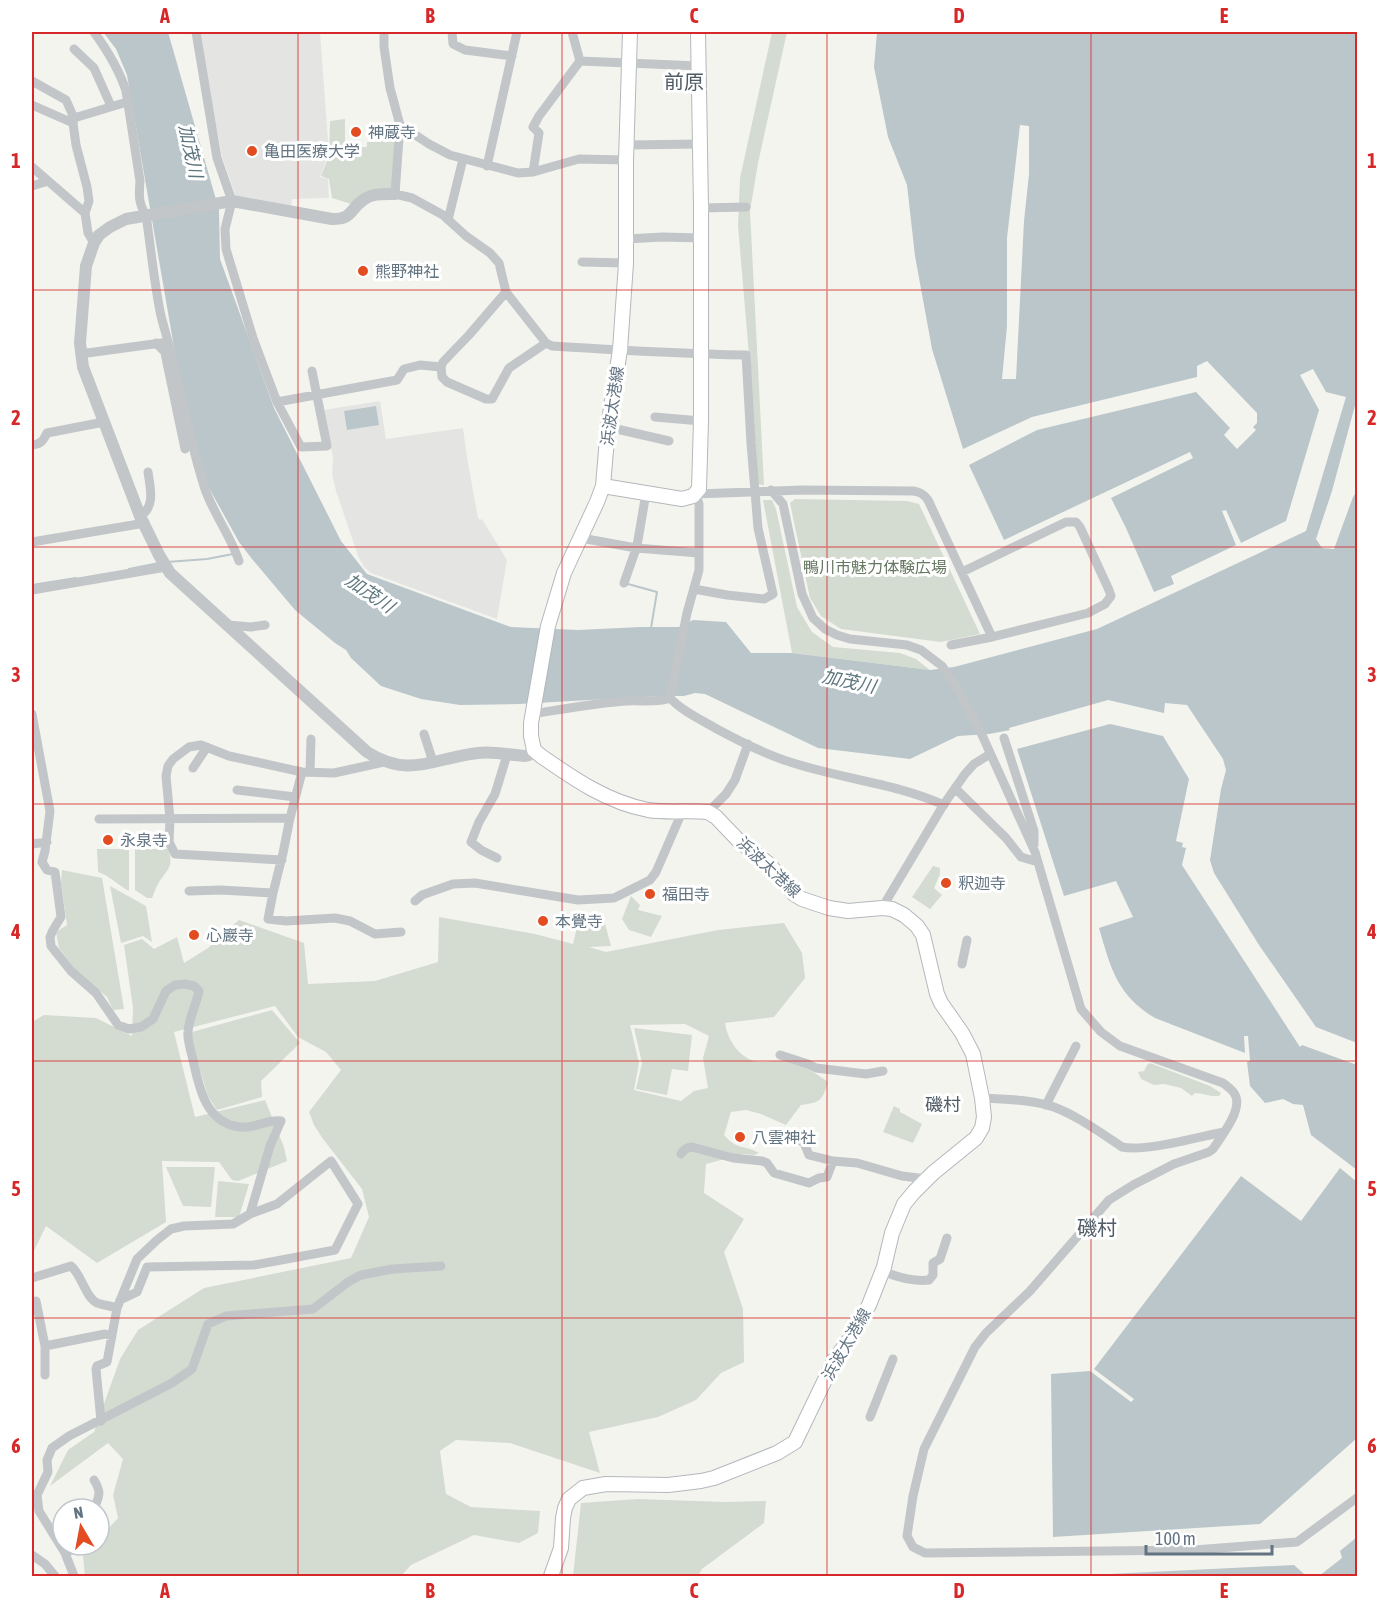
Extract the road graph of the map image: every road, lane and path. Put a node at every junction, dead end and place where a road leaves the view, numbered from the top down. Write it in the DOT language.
graph roads {
  1 [pos="94,32"];
  2 [pos="196,32"];
  3 [pos="384,32"];
  4 [pos="452,32"];
  5 [pos="517,32"];
  6 [pos="572,32"];
  7 [pos="630,32"];
  8 [pos="698,32"];
  9 [pos="74,49"];
  10 [pos="512,56"];
  11 [pos="580,61"];
  12 [pos="630,62"];
  13 [pos="699,66"];
  14 [pos="32,81"];
  15 [pos="127,102"];
  16 [pos="32,105"];
  17 [pos="111,106"];
  18 [pos="73,120"];
  19 [pos="400,125"];
  20 [pos="700,144"];
  21 [pos="627,145"];
  22 [pos="463,159"];
  23 [pos="626,160"];
  24 [pos="487,166"];
  25 [pos="32,167"];
  26 [pos="533,172"];
  27 [pos="48,181"];
  28 [pos="32,186"];
  29 [pos="395,194"];
  30 [pos="229,202"];
  31 [pos="746,207"];
  32 [pos="701,208"];
  33 [pos="85,213"];
  34 [pos="148,215"];
  35 [pos="448,219"];
  36 [pos="701,238"];
  37 [pos="626,239"];
  38 [pos="94,243"];
  39 [pos="582,262"];
  40 [pos="626,263"];
  41 [pos="506,292"];
  42 [pos="168,342"];
  43 [pos="156,343"];
  44 [pos="546,343"];
  45 [pos="620,350"];
  46 [pos="80,354"];
  47 [pos="700,355"];
  48 [pos="441,368"];
  49 [pos="312,371"];
  50 [pos="317,394"];
  51 [pos="277,402"];
  52 [pos="655,417"];
  53 [pos="700,421"];
  54 [pos="104,422"];
  55 [pos="608,427"];
  56 [pos="669,441"];
  57 [pos="32,444"];
  58 [pos="185,449"];
  59 [pos="148,472"];
  60 [pos="603,486"];
  61 [pos="771,490"];
  62 [pos="755,491"];
  63 [pos="646,493"];
  64 [pos="696,494"];
  65 [pos="142,520"];
  66 [pos="581,538"];
  67 [pos="32,542"];
  68 [pos="636,548"];
  69 [pos="699,553"];
  70 [pos="239,561"];
  71 [pos="166,567"];
  72 [pos="962,572"];
  73 [pos="624,583"];
  74 [pos="694,589"];
  75 [pos="32,590"];
  76 [pos="228,625"];
  77 [pos="265,625"];
  78 [pos="992,637"];
  79 [pos="951,645"];
  80 [pos="670,697"];
  81 [pos="532,712"];
  82 [pos="32,714"];
  83 [pos="424,734"];
  84 [pos="1004,738"];
  85 [pos="311,739"];
  86 [pos="748,744"];
  87 [pos="207,747"];
  88 [pos="534,750"];
  89 [pos="507,754"];
  90 [pos="990,754"];
  91 [pos="384,762"];
  92 [pos="433,762"];
  93 [pos="193,768"];
  94 [pos="306,772"];
  95 [pos="955,788"];
  96 [pos="237,790"];
  97 [pos="295,797"];
  98 [pos="944,805"];
  99 [pos="682,812"];
  100 [pos="708,812"];
  101 [pos="99,819"];
  102 [pos="170,819"];
  103 [pos="290,819"];
  104 [pos="47,842"];
  105 [pos="32,844"];
  106 [pos="1036,857"];
  107 [pos="497,858"];
  108 [pos="282,860"];
  109 [pos="189,891"];
  110 [pos="273,892"];
  111 [pos="416,901"];
  112 [pos="882,908"];
  113 [pos="401,932"];
  114 [pos="967,940"];
  115 [pos="962,964"];
  116 [pos="1076,1046"];
  117 [pos="780,1055"];
  118 [pos="883,1071"];
  119 [pos="981,1098"];
  120 [pos="1046,1104"];
  121 [pos="1224,1132"];
  122 [pos="794,1137"];
  123 [pos="681,1154"];
  124 [pos="833,1161"];
  125 [pos="927,1179"];
  126 [pos="250,1214"];
  127 [pos="947,1238"];
  128 [pos="441,1266"];
  129 [pos="882,1271"];
  130 [pos="32,1278"];
  131 [pos="36,1301"];
  132 [pos="119,1304"];
  133 [pos="112,1336"];
  134 [pos="45,1346"];
  135 [pos="893,1359"];
  136 [pos="45,1375"];
  137 [pos="870,1417"];
  138 [pos="100,1421"];
  139 [pos="94,1480"];
  140 [pos="99,1497"];
  141 [pos="1358,1497"];
  142 [pos="51,1530"];
  143 [pos="32,1555"];
  144 [pos="67,1557"];
  145 [pos="55,1576"];
  146 [pos="74,1576"];
  147 [pos="551,1576"];
  1 -- 15 [label="street"];
  2 -- 30 [label="street"];
  3 -- 19 [label="street"];
  4 -- 10 [label="street"];
  5 -- 10 [label="street"];
  6 -- 11 [label="street"];
  7 -- 12 [label="main road, 浜波太港線"];
  8 -- 13 [label="main road"];
  9 -- 17 [label="street"];
  10 -- 24 [label="street"];
  11 -- 12 [label="street"];
  11 -- 26 [label="street"];
  12 -- 13 [label="street"];
  12 -- 21 [label="main road, 浜波太港線"];
  13 -- 20 [label="main road"];
  14 -- 18 [label="street"];
  15 -- 17 [label="street"];
  15 -- 34 [label="street"];
  16 -- 18 [label="street"];
  17 -- 18 [label="street"];
  18 -- 33 [label="street"];
  19 -- 22 [label="street"];
  19 -- 29 [label="street"];
  20 -- 21 [label="street"];
  20 -- 32 [label="main road"];
  21 -- 23 [label="main road, 浜波太港線"];
  22 -- 24 [label="street"];
  22 -- 35 [label="street"];
  23 -- 26 [label="street"];
  23 -- 37 [label="main road, 浜波太港線"];
  24 -- 26 [label="street"];
  25 -- 27 [label="street"];
  27 -- 28 [label="street"];
  27 -- 33 [label="street"];
  29 -- 30 [label="street"];
  29 -- 35 [label="street"];
  30 -- 34 [label="street"];
  30 -- 51 [label="street"];
  31 -- 32 [label="street"];
  32 -- 36 [label="main road"];
  33 -- 38 [label="street"];
  34 -- 38 [label="street"];
  34 -- 42 [label="street"];
  35 -- 41 [label="street"];
  36 -- 37 [label="street"];
  36 -- 47 [label="main road"];
  37 -- 40 [label="main road, 浜波太港線"];
  38 -- 46 [label="street"];
  39 -- 40 [label="street"];
  40 -- 45 [label="main road, 浜波太港線"];
  41 -- 44 [label="street"];
  41 -- 48 [label="street"];
  42 -- 43 [label="street"];
  42 -- 70 [label="street"];
  43 -- 46 [label="street"];
  43 -- 58 [label="street"];
  44 -- 45 [label="street"];
  44 -- 48 [label="street"];
  45 -- 47 [label="street"];
  45 -- 55 [label="main road, 浜波太港線"];
  46 -- 54 [label="street"];
  47 -- 53 [label="main road"];
  47 -- 62 [label="street"];
  48 -- 50 [label="street"];
  49 -- 50 [label="street"];
  50 -- 51 [label="street"];
  50 -- 51 [label="street"];
  52 -- 53 [label="street"];
  53 -- 64 [label="main road"];
  54 -- 57 [label="street"];
  54 -- 65 [label="street"];
  55 -- 56 [label="street"];
  55 -- 60 [label="main road, 浜波太港線"];
  59 -- 65 [label="street"];
  60 -- 63 [label="main road"];
  60 -- 66 [label="main road, 浜波太港線"];
  61 -- 62 [label="street"];
  61 -- 72 [label="street"];
  61 -- 90 [label="street"];
  62 -- 64 [label="street"];
  62 -- 74 [label="street"];
  63 -- 64 [label="main road"];
  63 -- 68 [label="street"];
  64 -- 69 [label="street"];
  65 -- 67 [label="street"];
  65 -- 71 [label="street"];
  66 -- 68 [label="street"];
  66 -- 81 [label="main road, 浜波太港線"];
  68 -- 69 [label="street"];
  68 -- 73 [label="street"];
  69 -- 74 [label="street"];
  71 -- 75 [label="street"];
  71 -- 76 [label="street"];
  72 -- 78 [label="street"];
  72 -- 78 [label="street"];
  74 -- 80 [label="street"];
  76 -- 77 [label="street"];
  76 -- 91 [label="street"];
  78 -- 79 [label="street"];
  80 -- 81 [label="street"];
  80 -- 86 [label="street"];
  81 -- 88 [label="main road, 浜波太港線"];
  82 -- 104 [label="street"];
  83 -- 92 [label="street"];
  84 -- 106 [label="street"];
  85 -- 94 [label="street"];
  86 -- 98 [label="street"];
  86 -- 100 [label="street"];
  87 -- 93 [label="street"];
  87 -- 94 [label="street"];
  87 -- 102 [label="street"];
  88 -- 89 [label="street"];
  88 -- 99 [label="main road"];
  89 -- 92 [label="street"];
  89 -- 107 [label="street"];
  90 -- 95 [label="street"];
  90 -- 106 [label="street"];
  91 -- 92 [label="street"];
  91 -- 94 [label="street"];
  94 -- 97 [label="street"];
  95 -- 98 [label="street"];
  95 -- 106 [label="street"];
  96 -- 97 [label="street"];
  97 -- 103 [label="street"];
  98 -- 112 [label="street"];
  99 -- 100 [label="main road"];
  99 -- 111 [label="street"];
  100 -- 112 [label="main road, 浜波太港線"];
  101 -- 102 [label="street"];
  102 -- 103 [label="street"];
  102 -- 108 [label="street"];
  103 -- 108 [label="street"];
  104 -- 105 [label="street"];
  104 -- 126 [label="street"];
  106 -- 121 [label="street"];
  108 -- 110 [label="street"];
  109 -- 110 [label="street"];
  110 -- 113 [label="street"];
  112 -- 119 [label="main road, 浜波太港線"];
  114 -- 115 [label="street"];
  116 -- 120 [label="street"];
  117 -- 118 [label="street"];
  119 -- 120 [label="street"];
  119 -- 125 [label="main road, 浜波太港線"];
  120 -- 121 [label="street"];
  121 -- 141 [label="street"];
  122 -- 124 [label="street"];
  123 -- 124 [label="street"];
  124 -- 125 [label="street"];
  125 -- 129 [label="main road, 浜波太港線"];
  126 -- 132 [label="street"];
  126 -- 132 [label="street"];
  127 -- 129 [label="street"];
  128 -- 138 [label="street"];
  129 -- 147 [label="main road, 浜波太港線"];
  130 -- 132 [label="street"];
  131 -- 134 [label="street"];
  132 -- 133 [label="street"];
  133 -- 134 [label="street"];
  133 -- 138 [label="street"];
  134 -- 136 [label="street"];
  135 -- 137 [label="street"];
  138 -- 142 [label="street"];
  139 -- 140 [label="street"];
  143 -- 145 [label="street"];
  144 -- 146 [label="street"];
}
